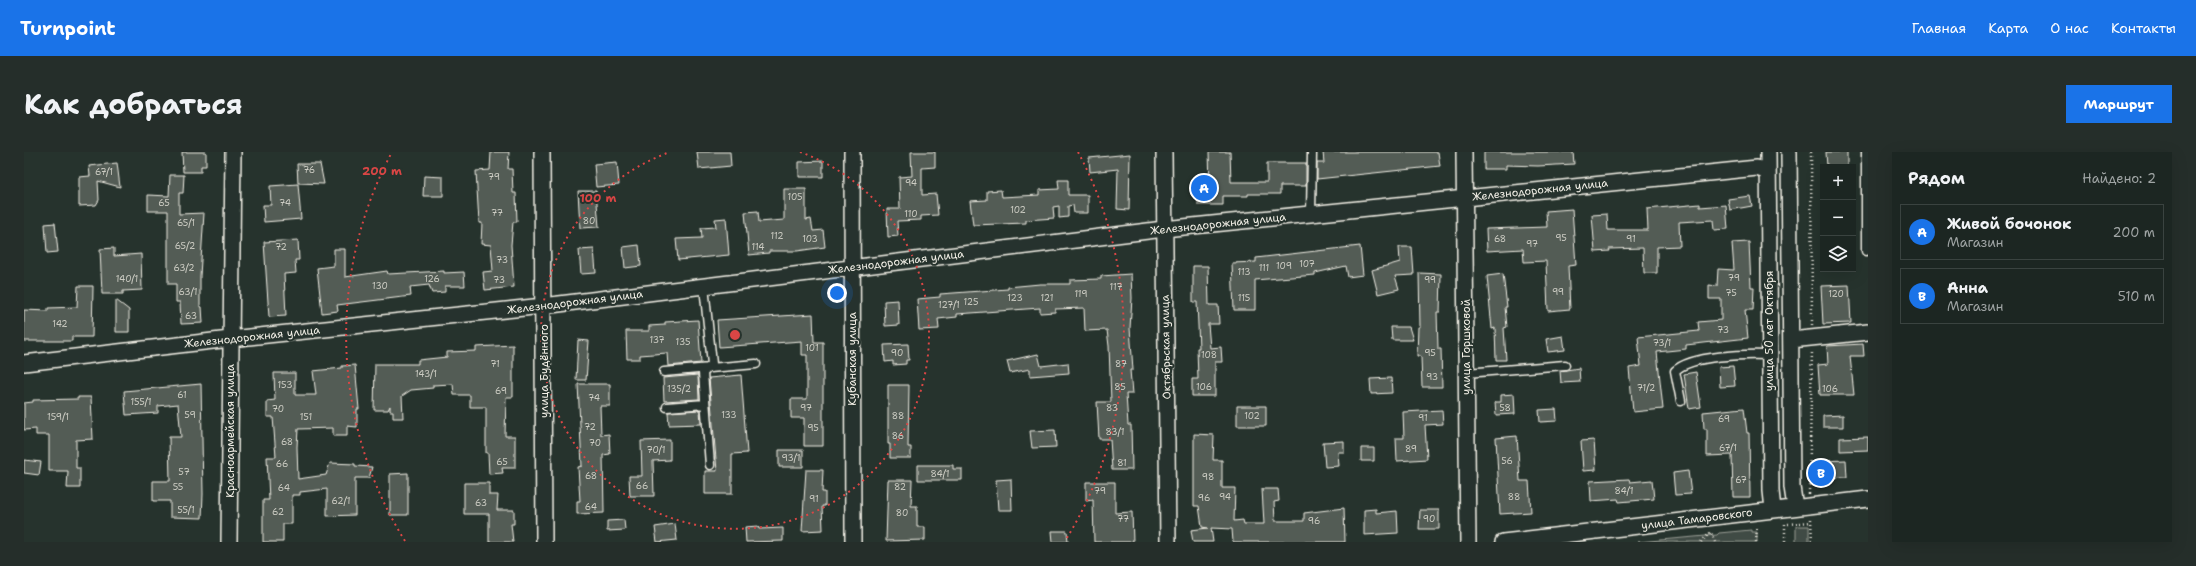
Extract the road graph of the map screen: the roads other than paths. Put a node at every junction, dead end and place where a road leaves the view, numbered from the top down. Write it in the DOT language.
graph roads {
  1 [pos="233,152"];
  2 [pos="542,152"];
  3 [pos="852,152"];
  4 [pos="1164,152"];
  5 [pos="1312,152"];
  6 [pos="1464,152"];
  7 [pos="1768,152"];
  8 [pos="1789,152"];
  9 [pos="1866,152"];
  10 [pos="1768,172"];
  11 [pos="1465,198"];
  12 [pos="1311,214"];
  13 [pos="1164,229"];
  14 [pos="1866,251"];
  15 [pos="852,268"];
  16 [pos="704,286"];
  17 [pos="544,306"];
  18 [pos="1868,332"];
  19 [pos="230,339"];
  20 [pos="1791,340"];
  21 [pos="1769,354"];
  22 [pos="24,364"];
  23 [pos="756,364"];
  24 [pos="1565,365"];
  25 [pos="708,368"];
  26 [pos="664,372"];
  27 [pos="1466,373"];
  28 [pos="1681,401"];
  29 [pos="705,404"];
  30 [pos="667,407"];
  31 [pos="710,465"];
  32 [pos="1868,499"];
  33 [pos="1795,507"];
  34 [pos="1773,509"];
  35 [pos="229,542"];
  36 [pos="544,542"];
  37 [pos="853,542"];
  38 [pos="1168,542"];
  39 [pos="1468,542"];
  40 [pos="1503,542"];
  1 -- 19 [label="street, Красноармейская улица"];
  2 -- 17 [label="street, улица Будённого"];
  3 -- 15 [label="street, Кубанская улица"];
  4 -- 13 [label="street, Октябрьская улица"];
  5 -- 12 [label="lane"];
  6 -- 11 [label="street, улица Горшковой"];
  7 -- 10 [label="street, улица 50 лет Октября"];
  8 -- 20 [label="street, улица 50 лет Октября"];
  9 -- 14 [label="lane"];
  10 -- 11 [label="street, Железнодорожная улица"];
  10 -- 21 [label="street, улица 50 лет Октября"];
  11 -- 12 [label="street, Железнодорожная улица"];
  11 -- 27 [label="street, улица Горшковой"];
  12 -- 13 [label="street, Железнодорожная улица"];
  13 -- 15 [label="street, Железнодорожная улица"];
  13 -- 38 [label="street, Октябрьская улица"];
  15 -- 16 [label="street, Железнодорожная улица"];
  15 -- 37 [label="street, Кубанская улица"];
  16 -- 17 [label="street, Железнодорожная улица"];
  16 -- 25 [label="lane"];
  17 -- 19 [label="street, Железнодорожная улица"];
  17 -- 36 [label="street, улица Будённого"];
  18 -- 20 [label="street, улица 50 лет Октября"];
  19 -- 22 [label="street, Железнодорожная улица"];
  19 -- 35 [label="street, Красноармейская улица"];
  20 -- 33 [label="street, улица 50 лет Октября"];
  21 -- 28 [label="lane"];
  21 -- 34 [label="street, улица 50 лет Октября"];
  23 -- 25 [label="lane"];
  24 -- 27 [label="lane"];
  25 -- 26 [label="lane"];
  25 -- 29 [label="lane"];
  27 -- 39 [label="street, улица Горшковой"];
  29 -- 30 [label="lane"];
  29 -- 31 [label="lane"];
  32 -- 33 [label="street, улица Тамаровского"];
  33 -- 34 [label="street, улица Тамаровского"];
  34 -- 40 [label="street, улица Тамаровского"];
}
